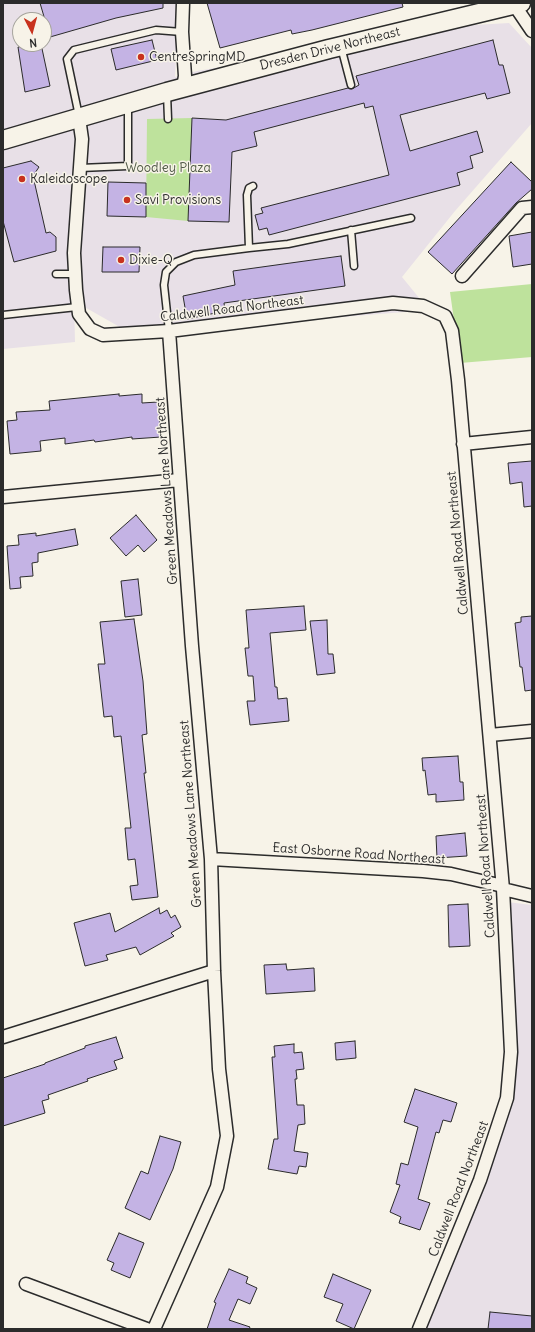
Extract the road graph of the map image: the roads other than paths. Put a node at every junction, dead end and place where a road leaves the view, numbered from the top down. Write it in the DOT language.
graph roads {
  1 [pos="183,3"];
  2 [pos="515,3"];
  3 [pos="532,31"];
  4 [pos="182,32"];
  5 [pos="341,46"];
  6 [pos="351,85"];
  7 [pos="175,90"];
  8 [pos="128,104"];
  9 [pos="79,118"];
  10 [pos="168,119"];
  11 [pos="3,140"];
  12 [pos="80,168"];
  13 [pos="253,186"];
  14 [pos="532,207"];
  15 [pos="411,218"];
  16 [pos="351,230"];
  17 [pos="249,248"];
  18 [pos="354,266"];
  19 [pos="56,274"];
  20 [pos="76,274"];
  21 [pos="462,276"];
  22 [pos="77,307"];
  23 [pos="3,315"];
  24 [pos="169,331"];
  25 [pos="532,437"];
  26 [pos="463,444"];
  27 [pos="179,480"];
  28 [pos="3,497"];
  29 [pos="532,731"];
  30 [pos="490,735"];
  31 [pos="211,859"];
  32 [pos="503,888"];
  33 [pos="532,896"];
  34 [pos="214,971"];
  35 [pos="3,1037"];
  36 [pos="26,1284"];
  37 [pos="147,1329"];
  38 [pos="154,1329"];
  39 [pos="419,1329"];
  1 -- 4 [label="street"];
  2 -- 3 [label="street"];
  2 -- 5 [label="street, Dresden Drive Northeast"];
  4 -- 7 [label="street"];
  4 -- 9 [label="lane"];
  5 -- 6 [label="lane"];
  5 -- 7 [label="street, Dresden Drive Northeast"];
  7 -- 8 [label="street, Dresden Drive Northeast"];
  7 -- 10 [label="lane"];
  8 -- 9 [label="street, Dresden Drive Northeast"];
  8 -- 12 [label="lane"];
  9 -- 11 [label="street, Dresden Drive Northeast"];
  9 -- 12 [label="street, Caldwell Road Northeast"];
  12 -- 20 [label="street, Caldwell Road Northeast"];
  13 -- 17 [label="lane"];
  14 -- 21 [label="street"];
  15 -- 16 [label="lane"];
  16 -- 17 [label="lane"];
  16 -- 18 [label="lane"];
  17 -- 24 [label="lane"];
  19 -- 20 [label="lane"];
  20 -- 22 [label="street, Caldwell Road Northeast"];
  22 -- 23 [label="lane"];
  22 -- 24 [label="street, Caldwell Road Northeast"];
  24 -- 26 [label="street, Caldwell Road Northeast"];
  24 -- 27 [label="street, Green Meadows Lane Northeast"];
  25 -- 26 [label="street"];
  26 -- 30 [label="street, Caldwell Road Northeast"];
  27 -- 28 [label="street"];
  27 -- 31 [label="street, Green Meadows Lane Northeast"];
  29 -- 30 [label="street"];
  30 -- 32 [label="street, Caldwell Road Northeast"];
  31 -- 32 [label="street, East Osborne Road Northeast"];
  31 -- 34 [label="street, Green Meadows Lane Northeast"];
  32 -- 33 [label="street, East Osborne Road Northeast"];
  32 -- 39 [label="street, Caldwell Road Northeast"];
  34 -- 35 [label="street"];
  34 -- 38 [label="street, Green Meadows Lane Northeast"];
  36 -- 37 [label="street"];
}
